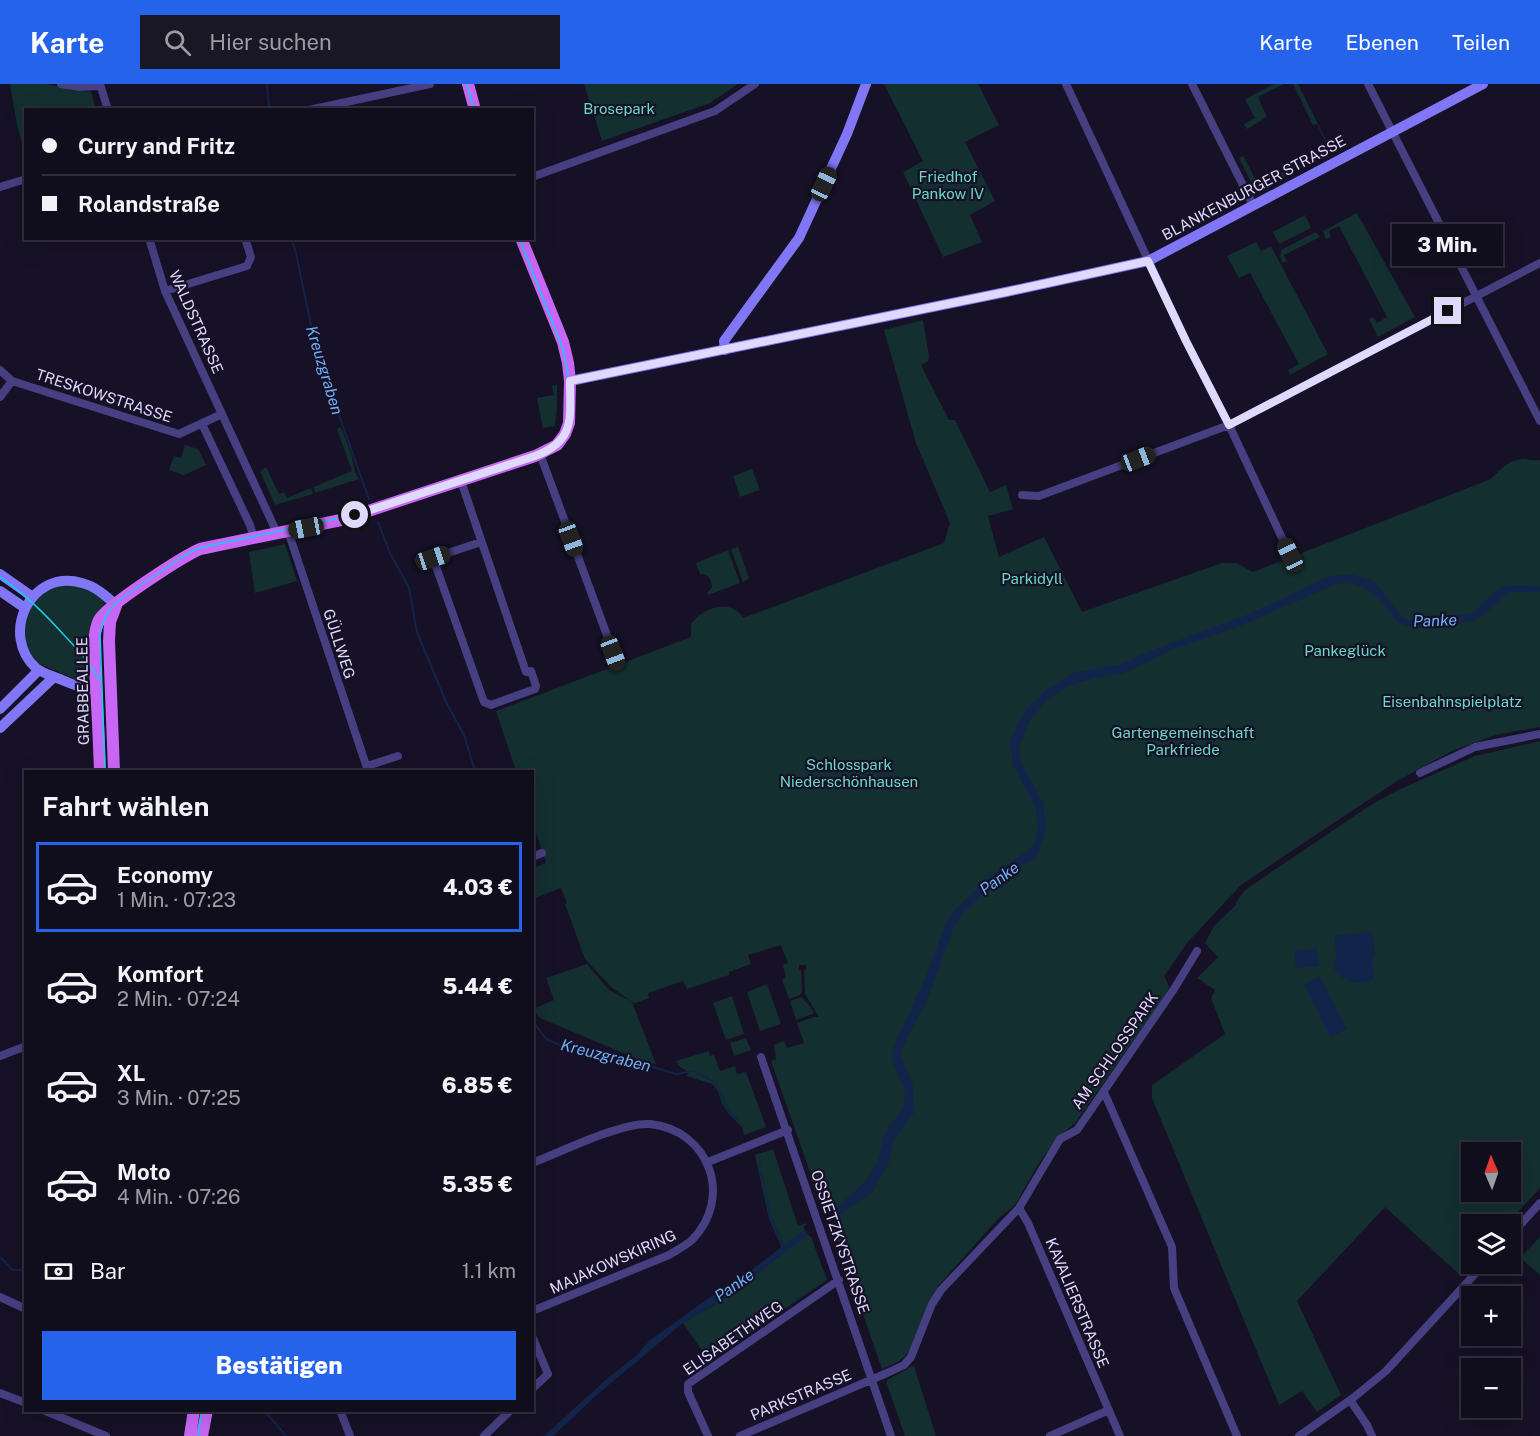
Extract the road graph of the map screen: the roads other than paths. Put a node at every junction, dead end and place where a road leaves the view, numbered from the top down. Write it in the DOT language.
graph roads {
  1 [pos="61,84"];
  2 [pos="430,84"];
  3 [pos="468,84"];
  4 [pos="755,84"];
  5 [pos="866,84"];
  6 [pos="1065,84"];
  7 [pos="1192,84"];
  8 [pos="1368,84"];
  9 [pos="1483,84"];
  10 [pos="100,85"];
  11 [pos="107,108"];
  12 [pos="318,108"];
  13 [pos="474,108"];
  14 [pos="1392,132"];
  15 [pos="534,176"];
  16 [pos="24,180"];
  17 [pos="0,187"];
  18 [pos="1252,205"];
  19 [pos="150,240"];
  20 [pos="246,240"];
  21 [pos="522,240"];
  22 [pos="1148,261"];
  23 [pos="1540,263"];
  24 [pos="165,291"];
  25 [pos="1476,298"];
  26 [pos="725,350"];
  27 [pos="0,370"];
  28 [pos="12,381"];
  29 [pos="570,381"];
  30 [pos="0,397"];
  31 [pos="222,414"];
  32 [pos="1540,421"];
  33 [pos="202,424"];
  34 [pos="1229,425"];
  35 [pos="538,455"];
  36 [pos="461,481"];
  37 [pos="1022,495"];
  38 [pos="283,532"];
  39 [pos="254,538"];
  40 [pos="481,542"];
  41 [pos="1290,555"];
  42 [pos="0,574"];
  43 [pos="0,591"];
  44 [pos="30,595"];
  45 [pos="116,605"];
  46 [pos="22,606"];
  47 [pos="618,665"];
  48 [pos="39,670"];
  49 [pos="54,676"];
  50 [pos="96,688"];
  51 [pos="110,688"];
  52 [pos="0,709"];
  53 [pos="0,728"];
  54 [pos="1540,734"];
  55 [pos="398,756"];
  56 [pos="368,768"];
  57 [pos="100,770"];
  58 [pos="114,770"];
  59 [pos="1420,773"];
  60 [pos="542,853"];
  61 [pos="534,856"];
  62 [pos="1197,951"];
  63 [pos="24,1047"];
  64 [pos="0,1056"];
  65 [pos="761,1057"];
  66 [pos="1104,1092"];
  67 [pos="788,1130"];
  68 [pos="534,1162"];
  69 [pos="708,1162"];
  70 [pos="1540,1203"];
  71 [pos="1019,1208"];
  72 [pos="1521,1224"];
  73 [pos="1475,1274"];
  74 [pos="839,1280"];
  75 [pos="0,1297"];
  76 [pos="24,1308"];
  77 [pos="534,1310"];
  78 [pos="534,1341"];
  79 [pos="872,1379"];
  80 [pos="534,1387"];
  81 [pos="0,1393"];
  82 [pos="1350,1400"];
  83 [pos="24,1402"];
  84 [pos="1108,1410"];
  85 [pos="51,1412"];
  86 [pos="194,1412"];
  87 [pos="207,1412"];
  88 [pos="341,1412"];
  89 [pos="509,1412"];
  90 [pos="1303,1435"];
  91 [pos="106,1436"];
  92 [pos="190,1436"];
  93 [pos="202,1436"];
  94 [pos="350,1436"];
  95 [pos="484,1436"];
  96 [pos="708,1436"];
  97 [pos="740,1436"];
  98 [pos="891,1436"];
  99 [pos="1050,1436"];
  100 [pos="1120,1436"];
  101 [pos="1237,1436"];
  102 [pos="1372,1436"];
  1 -- 10 [label="street"];
  2 -- 12 [label="street"];
  3 -- 13 [label="main road"];
  4 -- 15 [label="street"];
  5 -- 26 [label="main road"];
  6 -- 22 [label="street"];
  7 -- 18 [label="street"];
  8 -- 14 [label="street"];
  9 -- 14 [label="main road, BLANKENBURGER STRASSE"];
  10 -- 11 [label="street"];
  14 -- 18 [label="main road, BLANKENBURGER STRASSE"];
  14 -- 25 [label="street"];
  16 -- 17 [label="street"];
  18 -- 22 [label="main road, BLANKENBURGER STRASSE"];
  19 -- 24 [label="street, WALDSTRASSE"];
  20 -- 24 [label="street"];
  21 -- 29 [label="main road"];
  22 -- 26 [label="main road, BLANKENBURGER STRASSE"];
  22 -- 34 [label="street"];
  23 -- 25 [label="street"];
  24 -- 31 [label="street, WALDSTRASSE"];
  25 -- 32 [label="street"];
  25 -- 34 [label="street"];
  26 -- 29 [label="main road, BLANKENBURGER STRASSE"];
  27 -- 28 [label="street, TRESKOWSTRASSE"];
  28 -- 30 [label="street"];
  28 -- 33 [label="street, TRESKOWSTRASSE"];
  29 -- 35 [label="main road"];
  31 -- 33 [label="street"];
  31 -- 38 [label="street, WALDSTRASSE"];
  33 -- 39 [label="street"];
  34 -- 37 [label="street"];
  34 -- 41 [label="street"];
  35 -- 36 [label="main road"];
  35 -- 47 [label="street"];
  36 -- 38 [label="main road"];
  36 -- 40 [label="street"];
  38 -- 39 [label="main road"];
  38 -- 56 [label="street, GÜLLWEG"];
  39 -- 45 [label="main road"];
  40 -- 40 [label="street"];
  42 -- 44 [label="main road"];
  43 -- 46 [label="main road"];
  44 -- 45 [label="main road"];
  44 -- 46 [label="main road"];
  45 -- 50 [label="main road, GRABBEALLEE"];
  45 -- 51 [label="main road, GRABBEALLEE"];
  46 -- 48 [label="main road"];
  48 -- 49 [label="main road"];
  48 -- 52 [label="main road"];
  49 -- 50 [label="main road"];
  49 -- 53 [label="main road"];
  50 -- 51 [label="main road"];
  50 -- 57 [label="main road, GRABBEALLEE"];
  51 -- 58 [label="main road, GRABBEALLEE"];
  54 -- 59 [label="street"];
  55 -- 56 [label="street, GÜLLWEG"];
  60 -- 61 [label="street"];
  62 -- 66 [label="street, AM SCHLOSSPARK"];
  63 -- 64 [label="street"];
  65 -- 67 [label="street, OSSIETZKYSTRASSE"];
  66 -- 71 [label="street, AM SCHLOSSPARK"];
  66 -- 101 [label="street"];
  67 -- 69 [label="street"];
  67 -- 74 [label="street, OSSIETZKYSTRASSE"];
  68 -- 69 [label="street"];
  69 -- 77 [label="street, MAJAKOWSKIRING"];
  70 -- 72 [label="street"];
  71 -- 79 [label="street, AM SCHLOSSPARK"];
  71 -- 84 [label="street, KAVALIERSTRASSE"];
  73 -- 82 [label="street"];
  74 -- 79 [label="street, OSSIETZKYSTRASSE"];
  74 -- 96 [label="street, ELISABETHWEG"];
  75 -- 76 [label="street"];
  78 -- 80 [label="street"];
  79 -- 97 [label="street, PARKSTRASSE"];
  79 -- 98 [label="street, OSSIETZKYSTRASSE"];
  81 -- 83 [label="street"];
  82 -- 90 [label="street"];
  82 -- 102 [label="street"];
  84 -- 99 [label="street"];
  84 -- 100 [label="street, KAVALIERSTRASSE"];
  85 -- 91 [label="street"];
  86 -- 92 [label="main road"];
  87 -- 93 [label="main road"];
  88 -- 94 [label="street"];
  89 -- 95 [label="street"];
}
